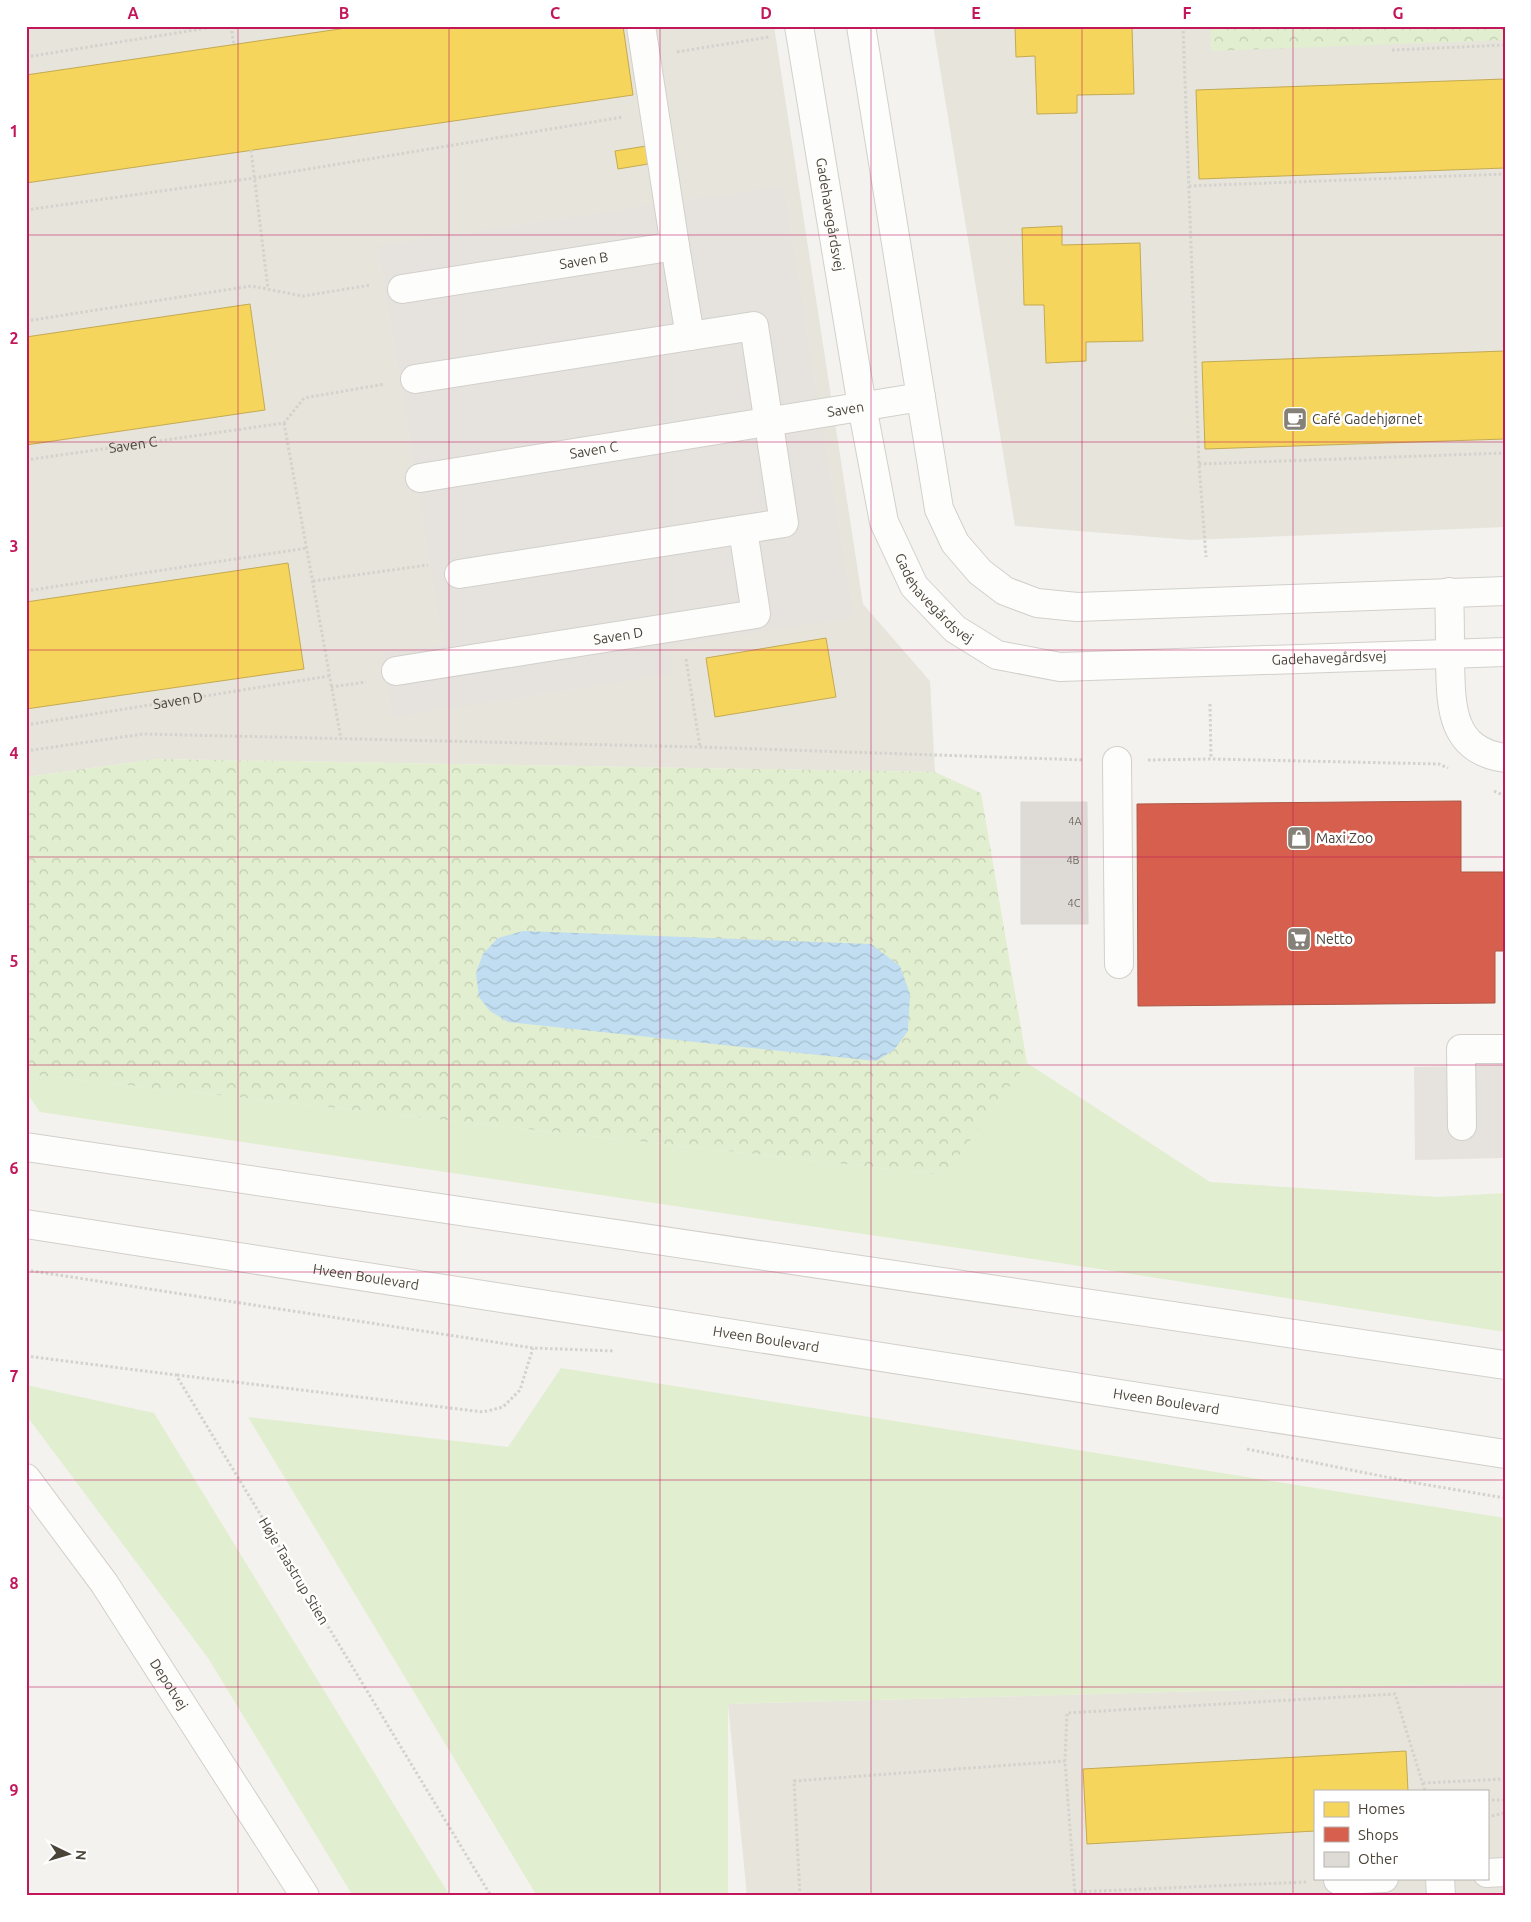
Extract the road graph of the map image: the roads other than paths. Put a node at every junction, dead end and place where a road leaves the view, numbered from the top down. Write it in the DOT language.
graph roads {
  1 [pos="641,26"];
  2 [pos="861,26"];
  3 [pos="799,29"];
  4 [pos="675,246"];
  5 [pos="402,289"];
  6 [pos="690,336"];
  7 [pos="415,379"];
  8 [pos="921,396"];
  9 [pos="862,406"];
  10 [pos="769,420"];
  11 [pos="420,478"];
  12 [pos="742,530"];
  13 [pos="459,574"];
  14 [pos="1505,591"];
  15 [pos="1449,592"];
  16 [pos="1505,652"];
  17 [pos="1450,654"];
  18 [pos="396,671"];
  19 [pos="1505,758"];
  20 [pos="1117,761"];
  21 [pos="1119,964"];
  22 [pos="1505,1049"];
  23 [pos="1462,1126"];
  24 [pos="26,1147"];
  25 [pos="26,1224"];
  26 [pos="1505,1365"];
  27 [pos="1505,1454"];
  28 [pos="26,1478"];
  29 [pos="1505,1872"];
  30 [pos="1488,1873"];
  31 [pos="1440,1880"];
  32 [pos="305,1896"];
  33 [pos="1441,1896"];
  1 -- 4 [label="street"];
  2 -- 8 [label="street"];
  3 -- 9 [label="street, Gadehavegårdsvej"];
  4 -- 5 [label="street, Saven B"];
  4 -- 6 [label="street"];
  6 -- 7 [label="street"];
  6 -- 10 [label="street"];
  8 -- 9 [label="street, Saven"];
  8 -- 15 [label="street"];
  9 -- 10 [label="street, Saven"];
  9 -- 17 [label="street, Gadehavegårdsvej"];
  10 -- 11 [label="street, Saven C"];
  10 -- 12 [label="street"];
  12 -- 13 [label="street"];
  12 -- 18 [label="street, Saven D"];
  14 -- 15 [label="street"];
  15 -- 17 [label="street"];
  16 -- 17 [label="street, Gadehavegårdsvej"];
  17 -- 19 [label="street"];
  20 -- 21 [label="street"];
  22 -- 23 [label="street"];
  24 -- 26 [label="street"];
  25 -- 27 [label="street, Hveen Boulevard"];
  28 -- 32 [label="street, Depotvej"];
  29 -- 30 [label="street"];
  31 -- 33 [label="street"];
}
